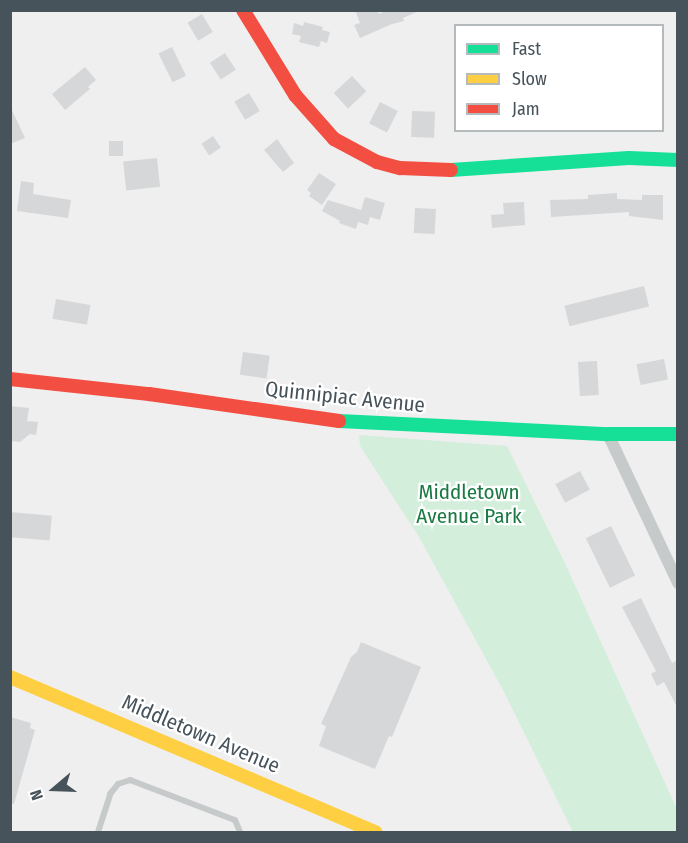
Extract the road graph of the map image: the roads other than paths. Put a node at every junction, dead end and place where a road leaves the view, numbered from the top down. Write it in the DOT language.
graph roads {
  1 [pos="246,11"];
  2 [pos="678,160"];
  3 [pos="10,379"];
  4 [pos="608,434"];
  5 [pos="678,434"];
  6 [pos="678,584"];
  7 [pos="10,677"];
  8 [pos="98,832"];
  9 [pos="240,832"];
  10 [pos="375,832"];
  1 -- 2 [label="main road"];
  3 -- 4 [label="main road, Quinnipiac Avenue"];
  4 -- 5 [label="main road, Quinnipiac Avenue"];
  4 -- 6 [label="street"];
  7 -- 10 [label="main road, Middletown Avenue"];
  8 -- 9 [label="lane"];
}
